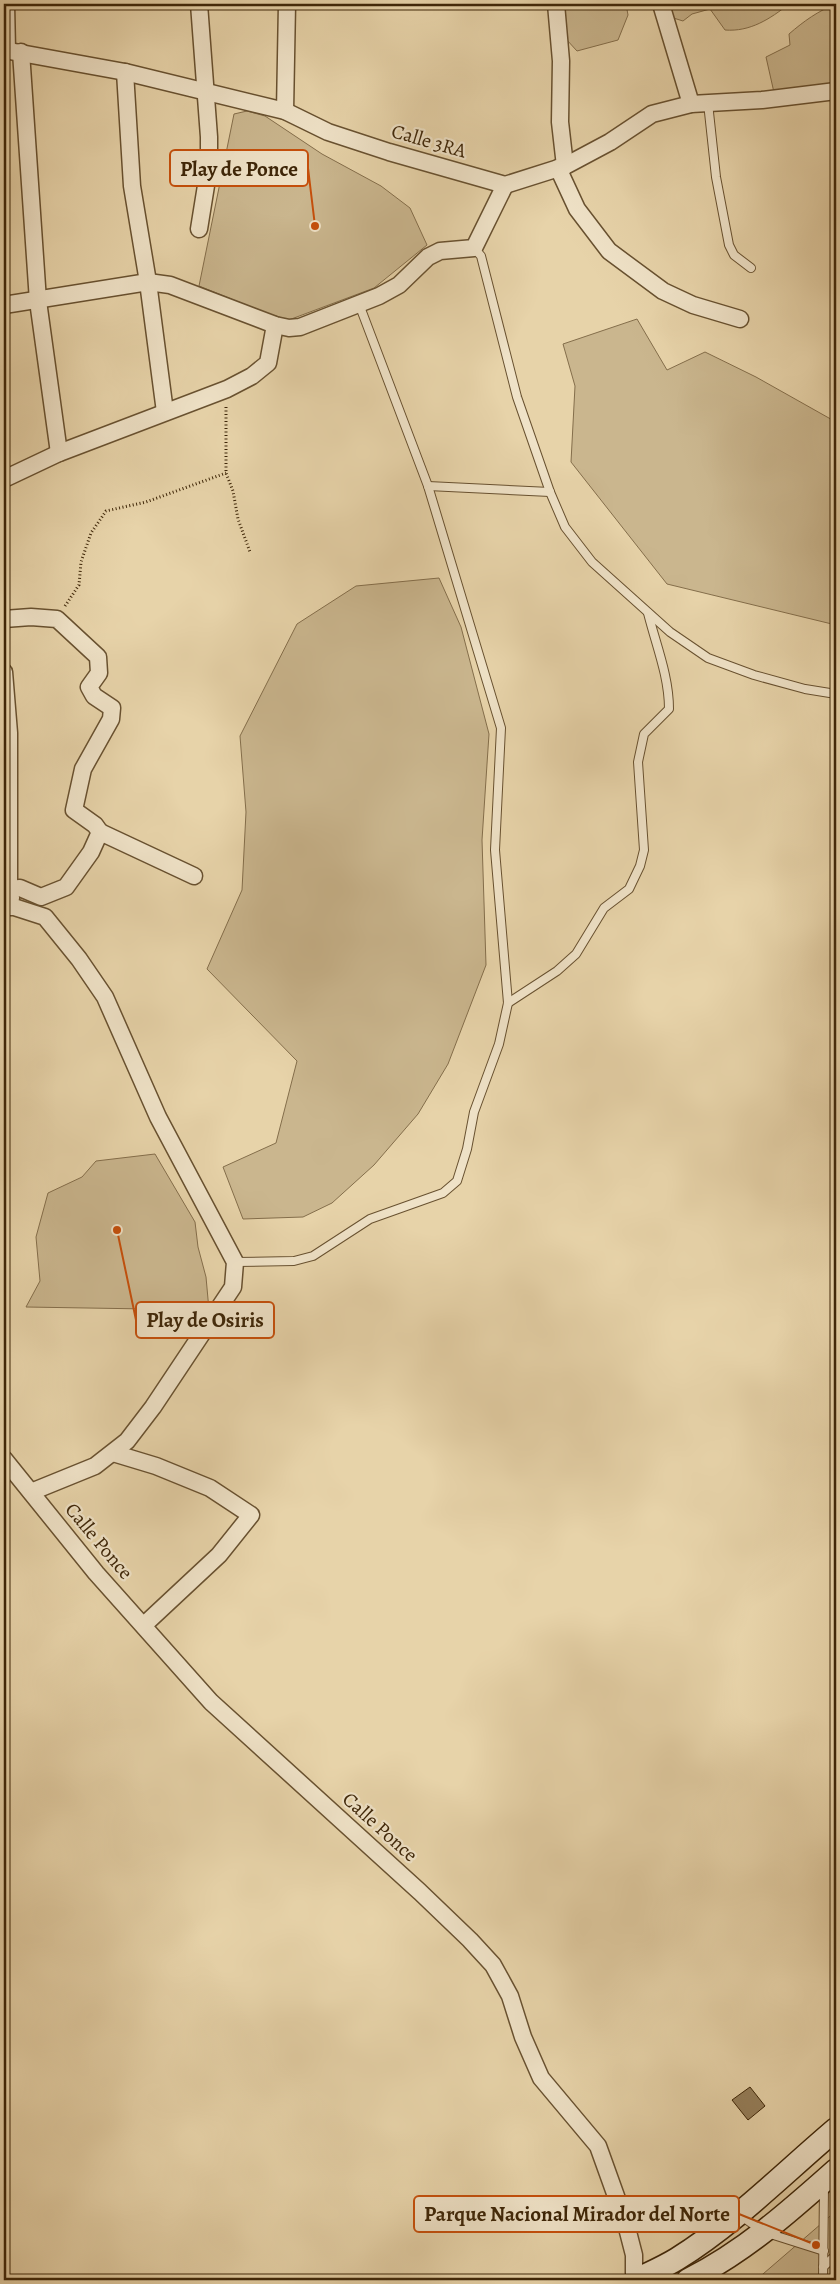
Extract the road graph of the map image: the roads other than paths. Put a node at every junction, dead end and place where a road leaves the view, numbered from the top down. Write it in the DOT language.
graph roads {
  1 [pos="6,4"];
  2 [pos="199,4"];
  3 [pos="291,4"];
  4 [pos="556,4"];
  5 [pos="661,4"];
  6 [pos="10,51"];
  7 [pos="124,72"];
  8 [pos="836,91"];
  9 [pos="204,93"];
  10 [pos="708,103"];
  11 [pos="690,104"];
  12 [pos="285,111"];
  13 [pos="562,167"];
  14 [pos="505,185"];
  15 [pos="199,229"];
  16 [pos="474,248"];
  17 [pos="751,268"];
  18 [pos="148,282"];
  19 [pos="38,301"];
  20 [pos="359,304"];
  21 [pos="4,305"];
  22 [pos="740,319"];
  23 [pos="276,326"];
  24 [pos="165,412"];
  25 [pos="59,454"];
  26 [pos="4,480"];
  27 [pos="428,486"];
  28 [pos="550,492"];
  29 [pos="647,611"];
  30 [pos="4,619"];
  31 [pos="4,672"];
  32 [pos="836,694"];
  33 [pos="100,832"];
  34 [pos="194,876"];
  35 [pos="9,889"];
  36 [pos="9,907"];
  37 [pos="508,1003"];
  38 [pos="235,1262"];
  39 [pos="114,1453"];
  40 [pos="4,1458"];
  41 [pos="31,1492"];
  42 [pos="144,1625"];
  43 [pos="836,2129"];
  44 [pos="830,2175"];
  45 [pos="738,2214"];
  46 [pos="764,2232"];
  47 [pos="824,2251"];
  48 [pos="836,2255"];
  49 [pos="823,2267"];
  50 [pos="635,2280"];
  51 [pos="688,2280"];
  52 [pos="823,2280"];
  1 -- 6 [label="street"];
  2 -- 9 [label="street"];
  3 -- 12 [label="street"];
  4 -- 13 [label="street"];
  5 -- 11 [label="street"];
  6 -- 7 [label="street, Calle 3RA"];
  6 -- 19 [label="street"];
  7 -- 9 [label="street, Calle 3RA"];
  7 -- 18 [label="street"];
  8 -- 10 [label="street"];
  9 -- 12 [label="street, Calle 3RA"];
  9 -- 15 [label="street"];
  10 -- 11 [label="street"];
  10 -- 17 [label="lane"];
  11 -- 13 [label="street"];
  12 -- 14 [label="street, Calle 3RA"];
  13 -- 14 [label="street"];
  13 -- 22 [label="street"];
  14 -- 16 [label="street"];
  16 -- 20 [label="street"];
  16 -- 28 [label="lane"];
  18 -- 19 [label="street"];
  18 -- 23 [label="street"];
  18 -- 24 [label="street"];
  19 -- 21 [label="street"];
  19 -- 25 [label="street"];
  20 -- 23 [label="street"];
  20 -- 27 [label="lane"];
  23 -- 24 [label="street"];
  24 -- 25 [label="street"];
  25 -- 26 [label="street"];
  27 -- 28 [label="lane"];
  27 -- 37 [label="lane"];
  28 -- 29 [label="lane"];
  29 -- 32 [label="lane"];
  29 -- 37 [label="lane"];
  30 -- 33 [label="street"];
  31 -- 35 [label="street"];
  33 -- 34 [label="street"];
  33 -- 35 [label="street"];
  35 -- 36 [label="street"];
  36 -- 38 [label="street"];
  37 -- 38 [label="lane"];
  38 -- 39 [label="street"];
  39 -- 41 [label="street"];
  39 -- 42 [label="street"];
  40 -- 41 [label="street, Calle Ponce"];
  41 -- 42 [label="street, Calle Ponce"];
  42 -- 50 [label="street, Calle Ponce"];
  43 -- 45 [label="street"];
  44 -- 46 [label="street"];
  44 -- 47 [label="lane"];
  45 -- 46 [label="lane"];
  45 -- 50 [label="street"];
  46 -- 47 [label="lane"];
  46 -- 51 [label="street"];
  47 -- 49 [label="lane"];
  48 -- 49 [label="lane"];
  49 -- 52 [label="lane"];
}
